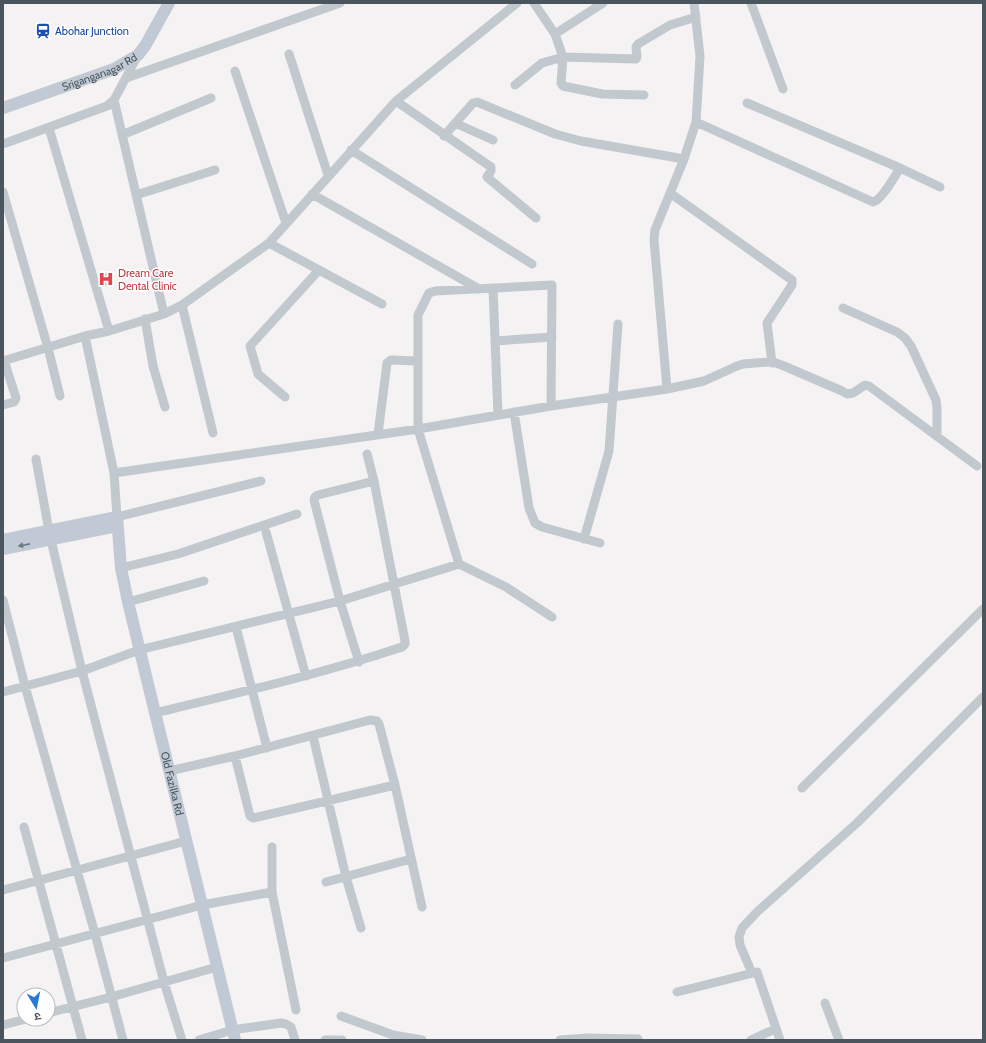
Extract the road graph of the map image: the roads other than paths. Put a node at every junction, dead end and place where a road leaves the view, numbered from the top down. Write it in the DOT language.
graph roads {
  1 [pos="169,3"];
  2 [pos="340,3"];
  3 [pos="517,3"];
  4 [pos="534,3"];
  5 [pos="603,3"];
  6 [pos="694,3"];
  7 [pos="751,3"];
  8 [pos="696,17"];
  9 [pos="555,34"];
  10 [pos="289,54"];
  11 [pos="138,55"];
  12 [pos="563,57"];
  13 [pos="235,71"];
  14 [pos="126,78"];
  15 [pos="514,85"];
  16 [pos="784,90"];
  17 [pos="644,95"];
  18 [pos="211,98"];
  19 [pos="114,100"];
  20 [pos="396,101"];
  21 [pos="747,103"];
  22 [pos="3,108"];
  23 [pos="696,122"];
  24 [pos="455,124"];
  25 [pos="48,128"];
  26 [pos="122,135"];
  27 [pos="444,136"];
  28 [pos="493,140"];
  29 [pos="3,144"];
  30 [pos="351,150"];
  31 [pos="684,160"];
  32 [pos="900,168"];
  33 [pos="215,170"];
  34 [pos="328,175"];
  35 [pos="940,187"];
  36 [pos="3,192"];
  37 [pos="670,193"];
  38 [pos="312,194"];
  39 [pos="136,195"];
  40 [pos="536,218"];
  41 [pos="286,223"];
  42 [pos="269,243"];
  43 [pos="532,264"];
  44 [pos="319,270"];
  45 [pos="493,288"];
  46 [pos="479,289"];
  47 [pos="382,304"];
  48 [pos="182,305"];
  49 [pos="842,308"];
  50 [pos="164,314"];
  51 [pos="145,319"];
  52 [pos="618,324"];
  53 [pos="109,331"];
  54 [pos="84,336"];
  55 [pos="552,337"];
  56 [pos="496,341"];
  57 [pos="48,348"];
  58 [pos="3,361"];
  59 [pos="417,361"];
  60 [pos="772,363"];
  61 [pos="667,389"];
  62 [pos="60,396"];
  63 [pos="285,397"];
  64 [pos="612,398"];
  65 [pos="3,405"];
  66 [pos="551,406"];
  67 [pos="165,407"];
  68 [pos="514,412"];
  69 [pos="498,415"];
  70 [pos="418,429"];
  71 [pos="213,433"];
  72 [pos="378,434"];
  73 [pos="937,436"];
  74 [pos="367,454"];
  75 [pos="36,459"];
  76 [pos="976,466"];
  77 [pos="114,473"];
  78 [pos="261,481"];
  79 [pos="374,481"];
  80 [pos="297,514"];
  81 [pos="117,521"];
  82 [pos="266,532"];
  83 [pos="50,535"];
  84 [pos="584,539"];
  85 [pos="3,540"];
  86 [pos="600,543"];
  87 [pos="3,549"];
  88 [pos="459,564"];
  89 [pos="121,568"];
  90 [pos="204,581"];
  91 [pos="394,584"];
  92 [pos="3,600"];
  93 [pos="340,601"];
  94 [pos="128,602"];
  95 [pos="983,609"];
  96 [pos="289,614"];
  97 [pos="552,618"];
  98 [pos="236,627"];
  99 [pos="140,650"];
  100 [pos="359,662"];
  101 [pos="82,671"];
  102 [pos="306,676"];
  103 [pos="24,686"];
  104 [pos="251,690"];
  105 [pos="3,692"];
  106 [pos="983,697"];
  107 [pos="155,714"];
  108 [pos="313,736"];
  109 [pos="267,748"];
  110 [pos="235,756"];
  111 [pos="169,771"];
  112 [pos="395,785"];
  113 [pos="802,788"];
  114 [pos="327,800"];
  115 [pos="24,827"];
  116 [pos="186,841"];
  117 [pos="272,846"];
  118 [pos="132,857"];
  119 [pos="412,859"];
  120 [pos="76,872"];
  121 [pos="346,877"];
  122 [pos="39,880"];
  123 [pos="326,882"];
  124 [pos="3,890"];
  125 [pos="272,892"];
  126 [pos="202,905"];
  127 [pos="422,907"];
  128 [pos="148,920"];
  129 [pos="361,928"];
  130 [pos="95,934"];
  131 [pos="56,944"];
  132 [pos="3,958"];
  133 [pos="217,967"];
  134 [pos="752,973"];
  135 [pos="164,982"];
  136 [pos="677,992"];
  137 [pos="111,997"];
  138 [pos="825,1003"];
  139 [pos="74,1007"];
  140 [pos="296,1010"];
  141 [pos="56,1012"];
  142 [pos="341,1016"];
  143 [pos="16,1022"];
  144 [pos="3,1025"];
  145 [pos="776,1029"];
  146 [pos="234,1035"];
  147 [pos="393,1037"];
  148 [pos="638,1039"];
  149 [pos="755,1039"];
  150 [pos="82,1040"];
  151 [pos="123,1040"];
  152 [pos="182,1040"];
  153 [pos="199,1040"];
  154 [pos="295,1040"];
  155 [pos="325,1040"];
  156 [pos="342,1040"];
  157 [pos="422,1040"];
  158 [pos="560,1040"];
  159 [pos="780,1040"];
  160 [pos="839,1040"];
  1 -- 11 [label="main road, Sriganganagar Rd"];
  2 -- 14 [label="street"];
  3 -- 20 [label="street"];
  4 -- 9 [label="street"];
  5 -- 9 [label="street"];
  6 -- 8 [label="street"];
  7 -- 16 [label="street"];
  8 -- 12 [label="street"];
  8 -- 23 [label="street"];
  9 -- 12 [label="street"];
  10 -- 34 [label="street"];
  11 -- 14 [label="street"];
  11 -- 22 [label="main road, Sriganganagar Rd"];
  12 -- 15 [label="street"];
  12 -- 17 [label="street"];
  13 -- 41 [label="street"];
  14 -- 19 [label="street"];
  18 -- 26 [label="street"];
  19 -- 25 [label="street"];
  19 -- 26 [label="street"];
  20 -- 27 [label="street"];
  20 -- 30 [label="street"];
  21 -- 32 [label="street"];
  23 -- 31 [label="street"];
  23 -- 32 [label="street"];
  24 -- 27 [label="street"];
  24 -- 28 [label="street"];
  24 -- 31 [label="street"];
  25 -- 29 [label="street"];
  25 -- 53 [label="street"];
  26 -- 39 [label="street"];
  27 -- 40 [label="street"];
  30 -- 34 [label="street"];
  30 -- 43 [label="street"];
  31 -- 37 [label="street"];
  32 -- 35 [label="street"];
  33 -- 39 [label="street"];
  34 -- 38 [label="street"];
  36 -- 57 [label="street"];
  37 -- 60 [label="street"];
  37 -- 61 [label="street"];
  38 -- 41 [label="street"];
  38 -- 46 [label="street"];
  39 -- 50 [label="street"];
  41 -- 42 [label="street"];
  42 -- 44 [label="street"];
  42 -- 48 [label="street"];
  44 -- 47 [label="street"];
  44 -- 63 [label="street"];
  45 -- 46 [label="street"];
  45 -- 55 [label="street"];
  45 -- 56 [label="street"];
  46 -- 59 [label="street"];
  48 -- 50 [label="street"];
  48 -- 71 [label="street"];
  49 -- 73 [label="street"];
  50 -- 51 [label="street"];
  51 -- 53 [label="street"];
  51 -- 67 [label="street"];
  52 -- 64 [label="street"];
  53 -- 54 [label="street"];
  54 -- 57 [label="street"];
  54 -- 77 [label="street"];
  55 -- 56 [label="street"];
  55 -- 66 [label="street"];
  56 -- 69 [label="street"];
  57 -- 58 [label="street"];
  57 -- 62 [label="street"];
  58 -- 65 [label="street"];
  59 -- 70 [label="street"];
  59 -- 72 [label="street"];
  60 -- 61 [label="street"];
  60 -- 73 [label="street"];
  61 -- 64 [label="street"];
  64 -- 66 [label="street"];
  64 -- 84 [label="street"];
  66 -- 68 [label="street"];
  68 -- 69 [label="street"];
  68 -- 84 [label="street"];
  69 -- 70 [label="street"];
  70 -- 72 [label="street"];
  70 -- 88 [label="street"];
  72 -- 77 [label="street"];
  73 -- 76 [label="street"];
  74 -- 79 [label="street"];
  75 -- 83 [label="street"];
  77 -- 81 [label="street"];
  78 -- 81 [label="street"];
  79 -- 91 [label="street"];
  79 -- 93 [label="street"];
  80 -- 89 [label="street"];
  81 -- 83 [label="main road"];
  81 -- 89 [label="main road, Old Fazilka Rd"];
  82 -- 96 [label="street"];
  83 -- 85 [label="main road"];
  83 -- 87 [label="main road, one-way"];
  83 -- 101 [label="street"];
  84 -- 86 [label="street"];
  88 -- 91 [label="street"];
  88 -- 97 [label="street"];
  89 -- 94 [label="main road, Old Fazilka Rd"];
  90 -- 94 [label="street"];
  91 -- 93 [label="street"];
  91 -- 100 [label="street"];
  92 -- 103 [label="street"];
  93 -- 96 [label="street"];
  93 -- 100 [label="street"];
  94 -- 99 [label="main road, Old Fazilka Rd"];
  95 -- 113 [label="street"];
  96 -- 98 [label="street"];
  96 -- 102 [label="street"];
  98 -- 99 [label="street"];
  98 -- 104 [label="street"];
  99 -- 101 [label="street"];
  99 -- 107 [label="main road, Old Fazilka Rd"];
  100 -- 102 [label="street"];
  101 -- 103 [label="street"];
  101 -- 118 [label="street"];
  102 -- 104 [label="street"];
  103 -- 105 [label="street"];
  103 -- 120 [label="street"];
  104 -- 107 [label="street"];
  104 -- 109 [label="street"];
  106 -- 134 [label="street"];
  107 -- 111 [label="main road, Old Fazilka Rd"];
  108 -- 109 [label="street"];
  108 -- 112 [label="street"];
  108 -- 114 [label="street"];
  109 -- 110 [label="street"];
  110 -- 111 [label="street"];
  110 -- 114 [label="street"];
  111 -- 116 [label="main road, Old Fazilka Rd"];
  112 -- 114 [label="street"];
  112 -- 119 [label="street"];
  114 -- 121 [label="street"];
  115 -- 122 [label="street"];
  116 -- 118 [label="street"];
  116 -- 126 [label="main road, Old Fazilka Rd"];
  117 -- 125 [label="street"];
  118 -- 120 [label="street"];
  118 -- 128 [label="street"];
  119 -- 121 [label="street"];
  119 -- 127 [label="street"];
  120 -- 122 [label="street"];
  120 -- 130 [label="street"];
  121 -- 123 [label="street"];
  121 -- 129 [label="street"];
  122 -- 124 [label="street"];
  122 -- 131 [label="street"];
  125 -- 126 [label="street"];
  125 -- 140 [label="street"];
  126 -- 128 [label="street"];
  126 -- 133 [label="main road, Old Fazilka Rd"];
  128 -- 130 [label="street"];
  128 -- 135 [label="street"];
  130 -- 131 [label="street"];
  130 -- 137 [label="street"];
  131 -- 132 [label="street"];
  131 -- 139 [label="street"];
  133 -- 135 [label="street"];
  133 -- 146 [label="main road, Old Fazilka Rd"];
  134 -- 136 [label="street"];
  134 -- 145 [label="street"];
  135 -- 137 [label="street"];
  135 -- 152 [label="street"];
  137 -- 139 [label="street"];
  137 -- 151 [label="street"];
  138 -- 160 [label="street"];
  139 -- 141 [label="street"];
  139 -- 150 [label="street"];
  142 -- 147 [label="street"];
  143 -- 144 [label="street"];
  145 -- 149 [label="street"];
  145 -- 159 [label="street"];
  146 -- 153 [label="street"];
  146 -- 154 [label="street"];
  147 -- 157 [label="street"];
  148 -- 158 [label="street"];
  155 -- 156 [label="street"];
}
